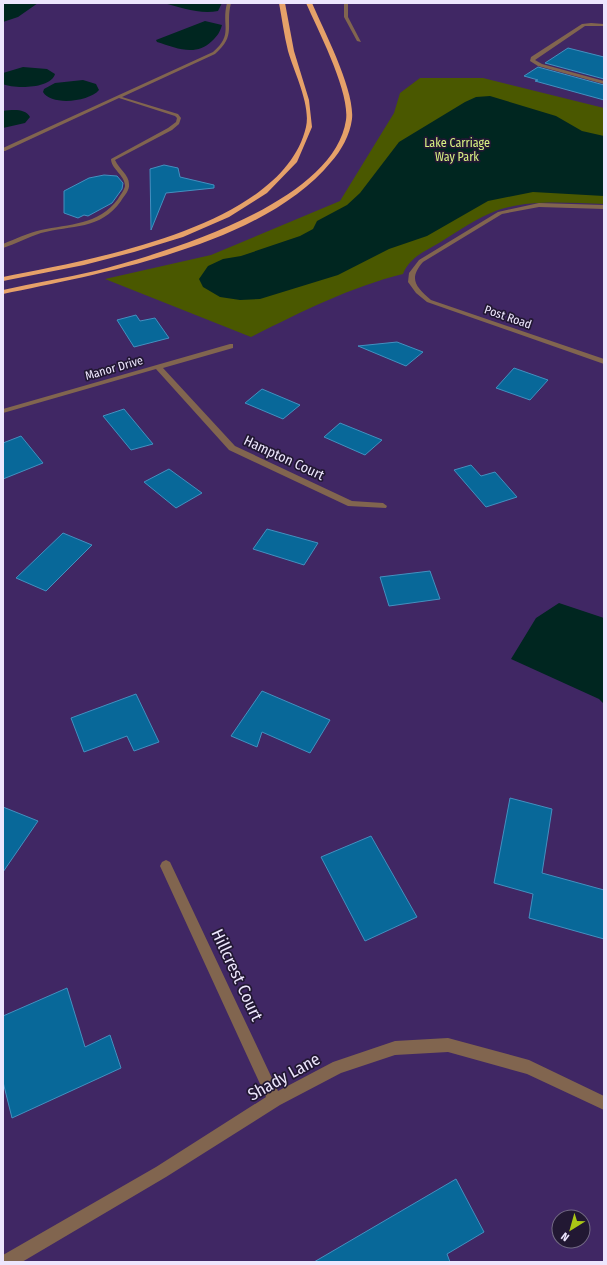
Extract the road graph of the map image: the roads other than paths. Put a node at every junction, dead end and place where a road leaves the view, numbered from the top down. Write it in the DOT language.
graph roads {
  1 [pos="229,3"];
  2 [pos="282,3"];
  3 [pos="309,3"];
  4 [pos="346,3"];
  5 [pos="604,25"];
  6 [pos="359,42"];
  7 [pos="604,83"];
  8 [pos="119,97"];
  9 [pos="3,150"];
  10 [pos="604,208"];
  11 [pos="3,246"];
  12 [pos="3,279"];
  13 [pos="3,292"];
  14 [pos="230,346"];
  15 [pos="604,362"];
  16 [pos="159,368"];
  17 [pos="3,411"];
  18 [pos="383,506"];
  19 [pos="166,866"];
  20 [pos="275,1100"];
  21 [pos="604,1103"];
  22 [pos="7,1262"];
  1 -- 8 [label="lane"];
  2 -- 12 [label="highway"];
  3 -- 13 [label="highway"];
  4 -- 6 [label="street"];
  5 -- 7 [label="street"];
  8 -- 9 [label="lane"];
  8 -- 11 [label="lane"];
  10 -- 15 [label="street, Post Road"];
  14 -- 16 [label="street, Manor Drive"];
  16 -- 17 [label="street, Manor Drive"];
  16 -- 18 [label="street, Hampton Court"];
  19 -- 20 [label="street, Hillcrest Court"];
  20 -- 21 [label="street, Shady Lane"];
  20 -- 22 [label="street, Shady Lane"];
}
